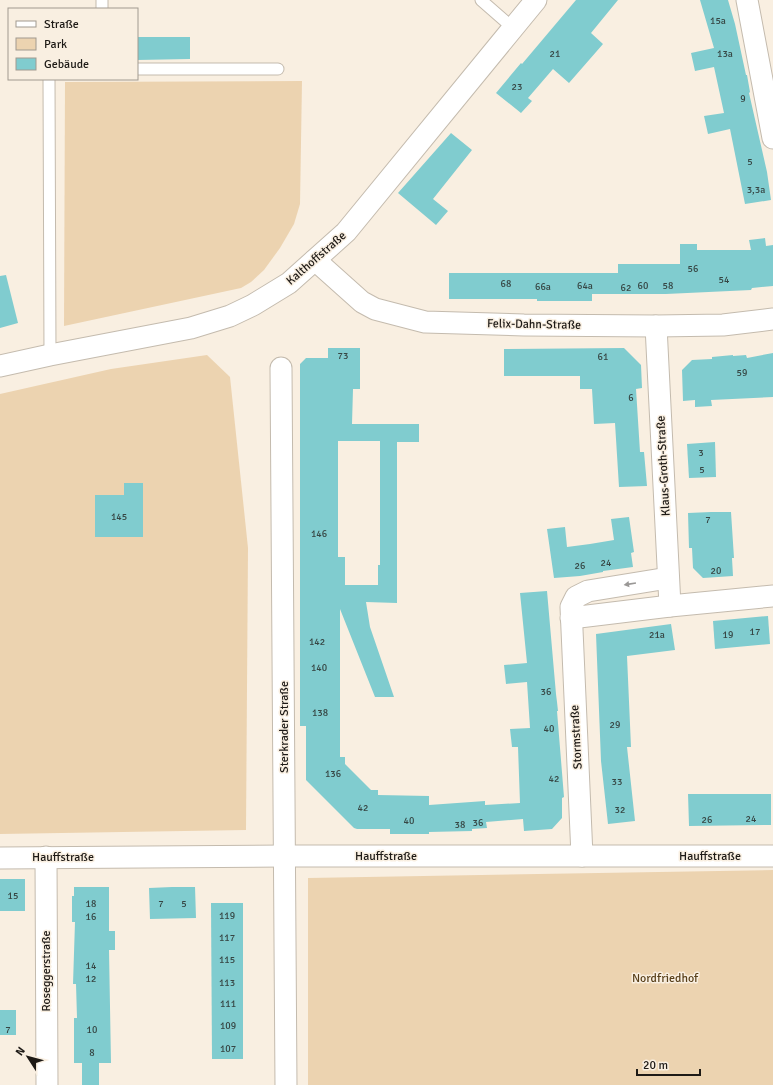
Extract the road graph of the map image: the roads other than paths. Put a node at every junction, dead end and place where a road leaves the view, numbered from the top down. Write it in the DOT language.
graph roads {
  1 [pos="481,0"];
  2 [pos="536,0"];
  3 [pos="746,0"];
  4 [pos="513,28"];
  5 [pos="138,69"];
  6 [pos="278,69"];
  7 [pos="49,80"];
  8 [pos="773,138"];
  9 [pos="315,260"];
  10 [pos="773,319"];
  11 [pos="656,326"];
  12 [pos="50,354"];
  13 [pos="0,366"];
  14 [pos="281,368"];
  15 [pos="668,578"];
  16 [pos="773,596"];
  17 [pos="670,606"];
  18 [pos="571,618"];
  19 [pos="284,856"];
  20 [pos="582,856"];
  21 [pos="773,856"];
  22 [pos="46,857"];
  23 [pos="0,858"];
  24 [pos="47,1085"];
  25 [pos="286,1085"];
  1 -- 4 [label="lane"];
  2 -- 4 [label="street, Kalthoffstraße"];
  3 -- 8 [label="street"];
  4 -- 9 [label="street, Kalthoffstraße"];
  5 -- 6 [label="lane"];
  7 -- 12 [label="lane"];
  9 -- 11 [label="street, Felix-Dahn-Straße"];
  9 -- 12 [label="street, Kalthoffstraße"];
  10 -- 11 [label="street, Felix-Dahn-Straße"];
  11 -- 15 [label="street, Klaus-Groth-Straße"];
  12 -- 13 [label="street, Kalthoffstraße"];
  14 -- 19 [label="street, Sterkrader Straße"];
  15 -- 17 [label="street, Klaus-Groth-Straße"];
  15 -- 18 [label="street, Stormstraße, one-way"];
  16 -- 17 [label="street"];
  17 -- 18 [label="street"];
  18 -- 20 [label="street, Stormstraße"];
  19 -- 20 [label="street, Hauffstraße"];
  19 -- 22 [label="street, Hauffstraße"];
  19 -- 25 [label="street, Sterkrader Straße"];
  20 -- 21 [label="street, Hauffstraße"];
  22 -- 23 [label="street, Hauffstraße"];
  22 -- 24 [label="street, Roseggerstraße"];
}
